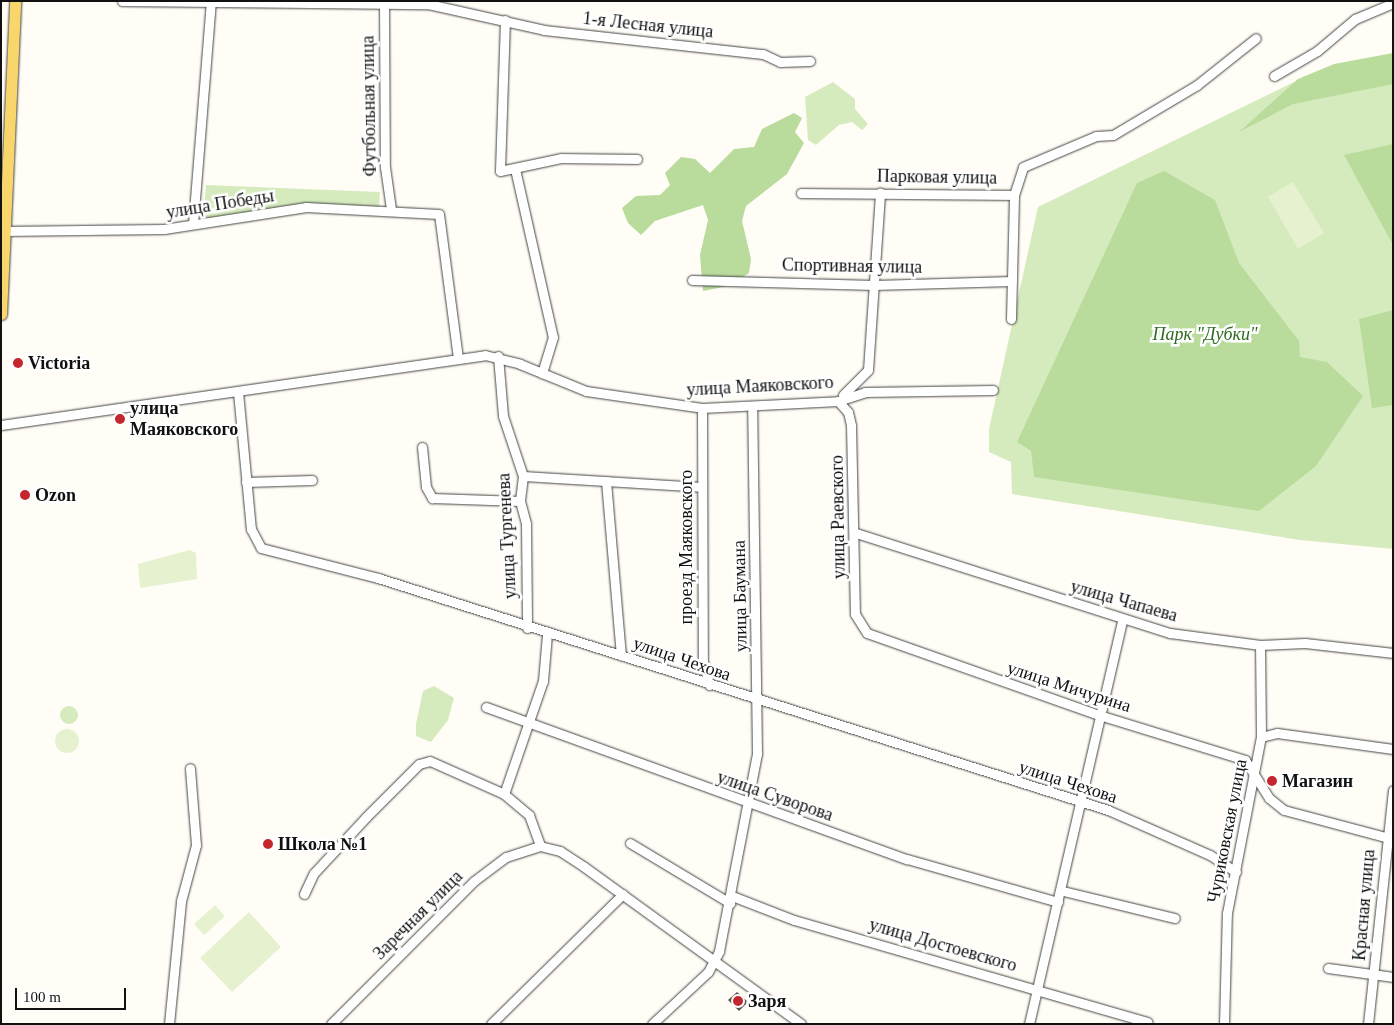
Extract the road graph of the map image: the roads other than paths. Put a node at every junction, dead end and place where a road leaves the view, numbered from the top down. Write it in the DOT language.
graph roads {
  1 [pos="16,1"];
  2 [pos="122,1"];
  3 [pos="211,2"];
  4 [pos="1393,2"];
  5 [pos="384,3"];
  6 [pos="505,20"];
  7 [pos="1256,38"];
  8 [pos="810,61"];
  9 [pos="1274,76"];
  10 [pos="6,98"];
  11 [pos="638,159"];
  12 [pos="515,169"];
  13 [pos="880,192"];
  14 [pos="801,193"];
  15 [pos="1014,195"];
  16 [pos="391,209"];
  17 [pos="193,224"];
  18 [pos="4,231"];
  19 [pos="692,280"];
  20 [pos="1012,281"];
  21 [pos="874,285"];
  22 [pos="1,314"];
  23 [pos="1010,320"];
  24 [pos="498,356"];
  25 [pos="458,358"];
  26 [pos="542,374"];
  27 [pos="993,390"];
  28 [pos="238,392"];
  29 [pos="838,400"];
  30 [pos="752,406"];
  31 [pos="702,408"];
  32 [pos="1,425"];
  33 [pos="422,447"];
  34 [pos="523,476"];
  35 [pos="312,480"];
  36 [pos="606,481"];
  37 [pos="246,482"];
  38 [pos="701,487"];
  39 [pos="520,501"];
  40 [pos="856,532"];
  41 [pos="1122,620"];
  42 [pos="527,628"];
  43 [pos="867,633"];
  44 [pos="547,634"];
  45 [pos="1260,645"];
  46 [pos="1393,654"];
  47 [pos="621,655"];
  48 [pos="709,685"];
  49 [pos="759,703"];
  50 [pos="486,707"];
  51 [pos="1099,715"];
  52 [pos="531,724"];
  53 [pos="1262,737"];
  54 [pos="1393,748"];
  55 [pos="190,768"];
  56 [pos="1257,776"];
  57 [pos="1393,790"];
  58 [pos="504,794"];
  59 [pos="1080,802"];
  60 [pos="748,804"];
  61 [pos="1390,839"];
  62 [pos="630,843"];
  63 [pos="540,846"];
  64 [pos="1236,872"];
  65 [pos="1063,891"];
  66 [pos="304,894"];
  67 [pos="623,894"];
  68 [pos="731,899"];
  69 [pos="1058,902"];
  70 [pos="1175,918"];
  71 [pos="714,961"];
  72 [pos="1328,968"];
  73 [pos="1375,972"];
  74 [pos="1393,977"];
  75 [pos="1037,989"];
  76 [pos="1148,1022"];
  77 [pos="169,1024"];
  78 [pos="331,1024"];
  79 [pos="491,1024"];
  80 [pos="652,1024"];
  81 [pos="801,1024"];
  82 [pos="1029,1024"];
  83 [pos="1224,1024"];
  84 [pos="1368,1024"];
  1 -- 10 [label="main road"];
  2 -- 3 [label="street, 1-я Лесная улица"];
  3 -- 5 [label="street, 1-я Лесная улица"];
  3 -- 17 [label="street"];
  4 -- 9 [label="street"];
  5 -- 6 [label="street, 1-я Лесная улица"];
  5 -- 16 [label="street, Футбольная улица"];
  6 -- 8 [label="street, 1-я Лесная улица"];
  6 -- 12 [label="street"];
  7 -- 15 [label="street, Парковая улица"];
  10 -- 18 [label="main road"];
  11 -- 12 [label="street"];
  12 -- 26 [label="street"];
  13 -- 14 [label="street, Парковая улица"];
  13 -- 15 [label="street, Парковая улица"];
  13 -- 21 [label="street"];
  15 -- 20 [label="street"];
  16 -- 17 [label="street, улица Победы"];
  16 -- 25 [label="street, улица Победы"];
  17 -- 18 [label="street, улица Победы"];
  18 -- 22 [label="main road"];
  19 -- 21 [label="street, Спортивная улица"];
  20 -- 21 [label="street, Спортивная улица"];
  20 -- 23 [label="street"];
  21 -- 29 [label="street"];
  24 -- 25 [label="street, улица Маяковского"];
  24 -- 26 [label="street, улица Маяковского"];
  24 -- 34 [label="street, улица Тургенева"];
  25 -- 28 [label="street, улица Маяковского"];
  26 -- 31 [label="street, улица Маяковского"];
  27 -- 29 [label="street, улица Маяковского"];
  28 -- 32 [label="street, улица Маяковского"];
  28 -- 37 [label="street, улица Чехова"];
  29 -- 30 [label="street, улица Маяковского"];
  29 -- 40 [label="street, улица Раевского"];
  30 -- 31 [label="street, улица Маяковского"];
  30 -- 49 [label="street, улица Баумана"];
  31 -- 38 [label="street, проезд Маяковского"];
  33 -- 39 [label="street"];
  34 -- 36 [label="street"];
  34 -- 39 [label="street, улица Тургенева"];
  35 -- 37 [label="street"];
  36 -- 38 [label="street"];
  36 -- 47 [label="street"];
  37 -- 42 [label="street, улица Чехова"];
  38 -- 48 [label="street, проезд Маяковского"];
  39 -- 42 [label="street, улица Тургенева"];
  40 -- 41 [label="street, улица Чапаева"];
  40 -- 43 [label="street, улица Раевского"];
  41 -- 45 [label="street, улица Чапаева"];
  41 -- 51 [label="street"];
  42 -- 44 [label="street, улица Чехова"];
  43 -- 51 [label="street, улица Мичурина"];
  44 -- 47 [label="street, улица Чехова"];
  44 -- 52 [label="street"];
  45 -- 46 [label="street, улица Чапаева"];
  45 -- 53 [label="street, Чуриковская улица"];
  47 -- 48 [label="street, улица Чехова"];
  48 -- 49 [label="street, улица Чехова"];
  49 -- 59 [label="street, улица Чехова"];
  49 -- 60 [label="street, улица Баумана"];
  50 -- 52 [label="street, улица Суворова"];
  51 -- 56 [label="street, улица Мичурина"];
  51 -- 59 [label="street"];
  52 -- 58 [label="street"];
  52 -- 60 [label="street, улица Суворова"];
  53 -- 54 [label="street"];
  53 -- 56 [label="street, Чуриковская улица"];
  55 -- 77 [label="street"];
  56 -- 61 [label="street, улица Мичурина"];
  56 -- 64 [label="street, Чуриковская улица"];
  57 -- 61 [label="street, Красная улица"];
  58 -- 63 [label="street"];
  58 -- 66 [label="street"];
  59 -- 64 [label="street, улица Чехова"];
  59 -- 65 [label="street"];
  60 -- 68 [label="street, улица Баумана"];
  60 -- 69 [label="street, улица Суворова"];
  61 -- 73 [label="street, Красная улица"];
  62 -- 68 [label="street, улица Достоевского"];
  63 -- 67 [label="street"];
  63 -- 78 [label="street, Заречная улица"];
  64 -- 83 [label="street, Чуриковская улица"];
  65 -- 69 [label="street"];
  65 -- 70 [label="street"];
  67 -- 71 [label="street"];
  67 -- 79 [label="street"];
  68 -- 71 [label="street, улица Баумана"];
  68 -- 75 [label="street, улица Достоевского"];
  69 -- 75 [label="street"];
  71 -- 80 [label="street"];
  71 -- 81 [label="street"];
  72 -- 73 [label="street"];
  73 -- 74 [label="street"];
  73 -- 84 [label="street, Красная улица"];
  75 -- 76 [label="street, улица Достоевского"];
  75 -- 82 [label="street"];
}
